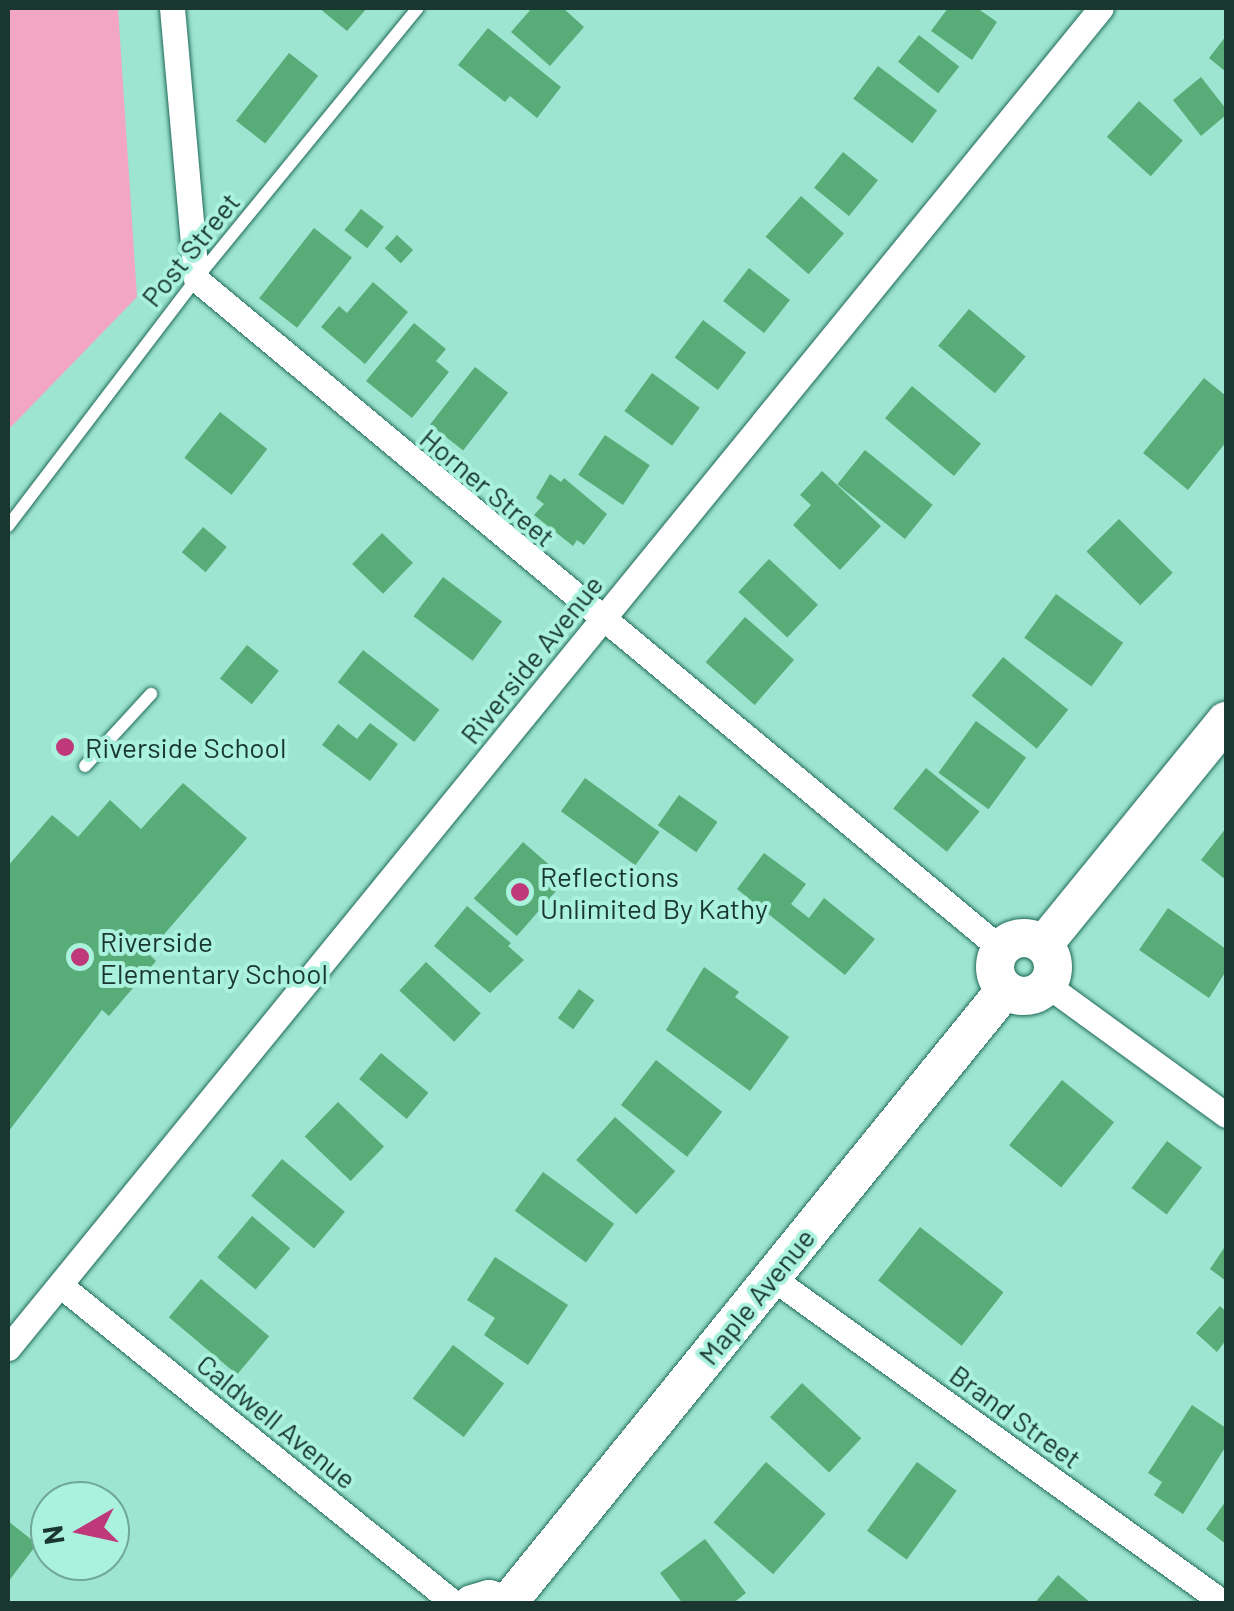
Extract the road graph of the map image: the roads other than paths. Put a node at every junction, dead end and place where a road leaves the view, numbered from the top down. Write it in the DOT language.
graph roads {
  1 [pos="172,8"];
  2 [pos="418,8"];
  3 [pos="1101,8"];
  4 [pos="196,279"];
  5 [pos="8,526"];
  6 [pos="601,620"];
  7 [pos="152,694"];
  8 [pos="1226,721"];
  9 [pos="85,766"];
  10 [pos="1044,944"];
  11 [pos="1001,949"];
  12 [pos="1047,985"];
  13 [pos="1005,990"];
  14 [pos="1226,1114"];
  15 [pos="772,1277"];
  16 [pos="60,1284"];
  17 [pos="8,1348"];
  18 [pos="456,1604"];
  19 [pos="472,1604"];
  20 [pos="506,1604"];
  21 [pos="1225,1604"];
  1 -- 4 [label="street"];
  2 -- 4 [label="lane, Post Street"];
  3 -- 6 [label="street, Riverside Avenue"];
  4 -- 5 [label="lane, Post Street"];
  4 -- 6 [label="street, Horner Street"];
  6 -- 11 [label="street, Horner Street"];
  6 -- 16 [label="street, Riverside Avenue"];
  7 -- 9 [label="lane"];
  8 -- 10 [label="main road"];
  10 -- 11 [label="main road"];
  10 -- 12 [label="main road"];
  11 -- 13 [label="main road"];
  12 -- 13 [label="main road"];
  12 -- 14 [label="street"];
  13 -- 15 [label="main road, Maple Avenue"];
  15 -- 20 [label="main road, Maple Avenue"];
  15 -- 21 [label="street, Brand Street"];
  16 -- 17 [label="street, Riverside Avenue"];
  16 -- 18 [label="street, Caldwell Avenue"];
  19 -- 20 [label="main road"];
}
